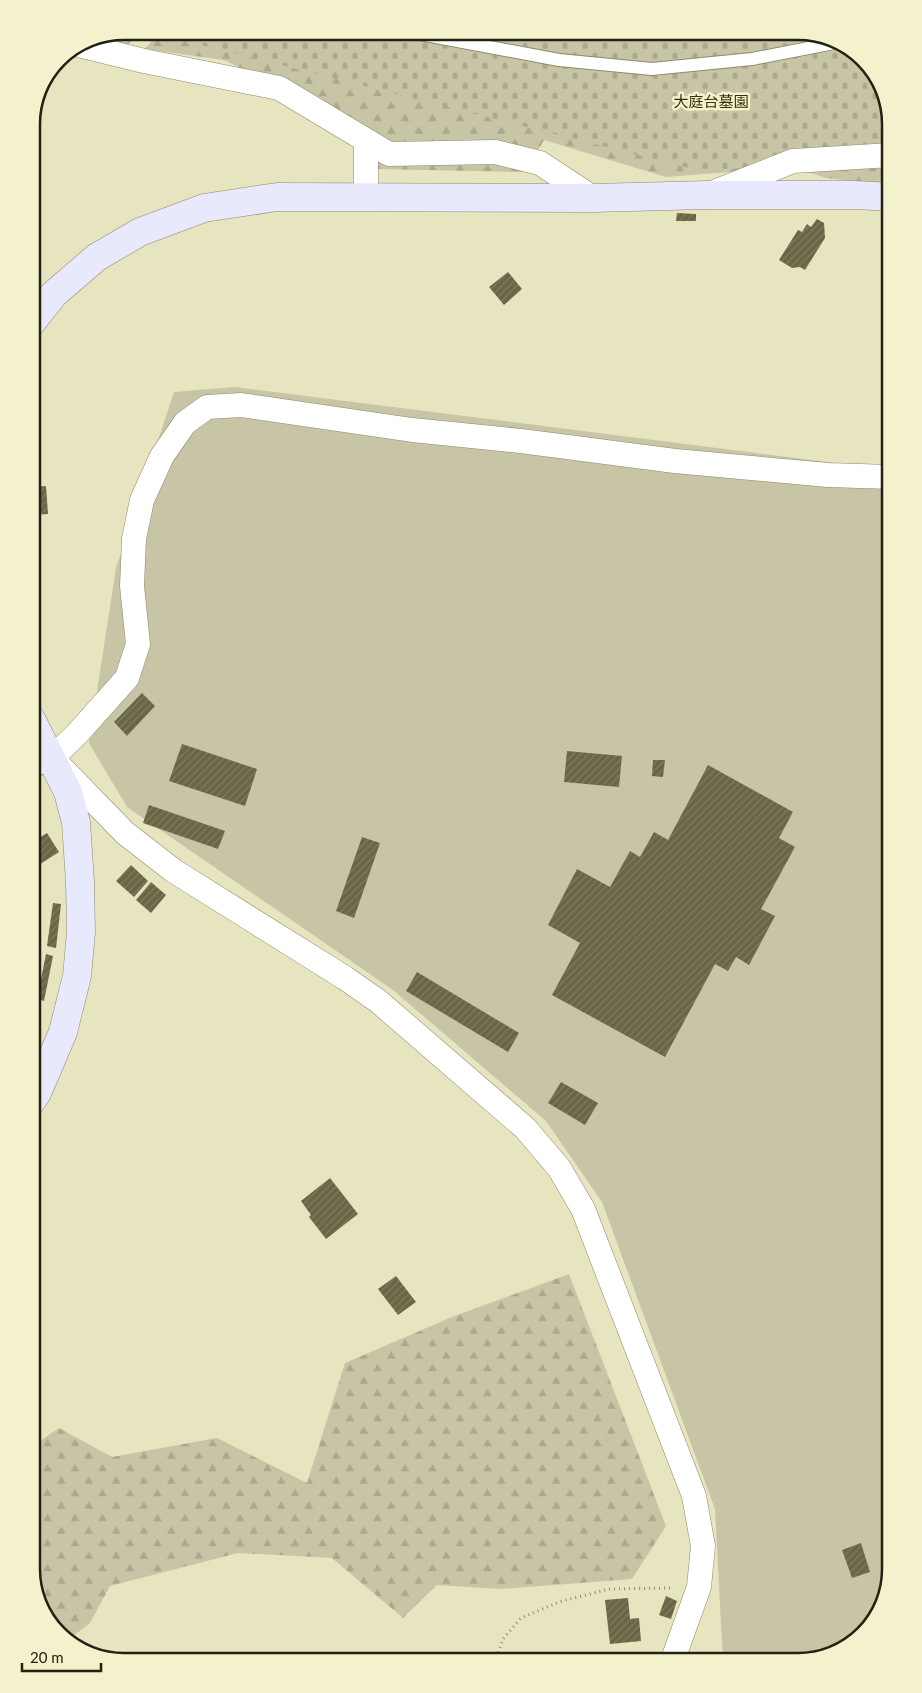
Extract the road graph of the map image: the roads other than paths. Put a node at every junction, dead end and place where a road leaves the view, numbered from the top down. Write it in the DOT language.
graph roads {
  1 [pos="452,40"];
  2 [pos="825,44"];
  3 [pos="89,48"];
  4 [pos="366,140"];
  5 [pos="882,156"];
  6 [pos="706,195"];
  7 [pos="882,196"];
  8 [pos="366,197"];
  9 [pos="593,198"];
  10 [pos="40,312"];
  11 [pos="882,477"];
  12 [pos="41,766"];
  13 [pos="40,1086"];
  14 [pos="675,1653"];
  1 -- 2 [label="lane"];
  3 -- 4 [label="street"];
  4 -- 8 [label="street"];
  4 -- 9 [label="street"];
  5 -- 6 [label="street"];
  6 -- 7 [label="street"];
  6 -- 9 [label="street"];
  8 -- 9 [label="street"];
  8 -- 10 [label="street"];
  11 -- 12 [label="street"];
  12 -- 13 [label="street"];
  12 -- 14 [label="street"];
}
